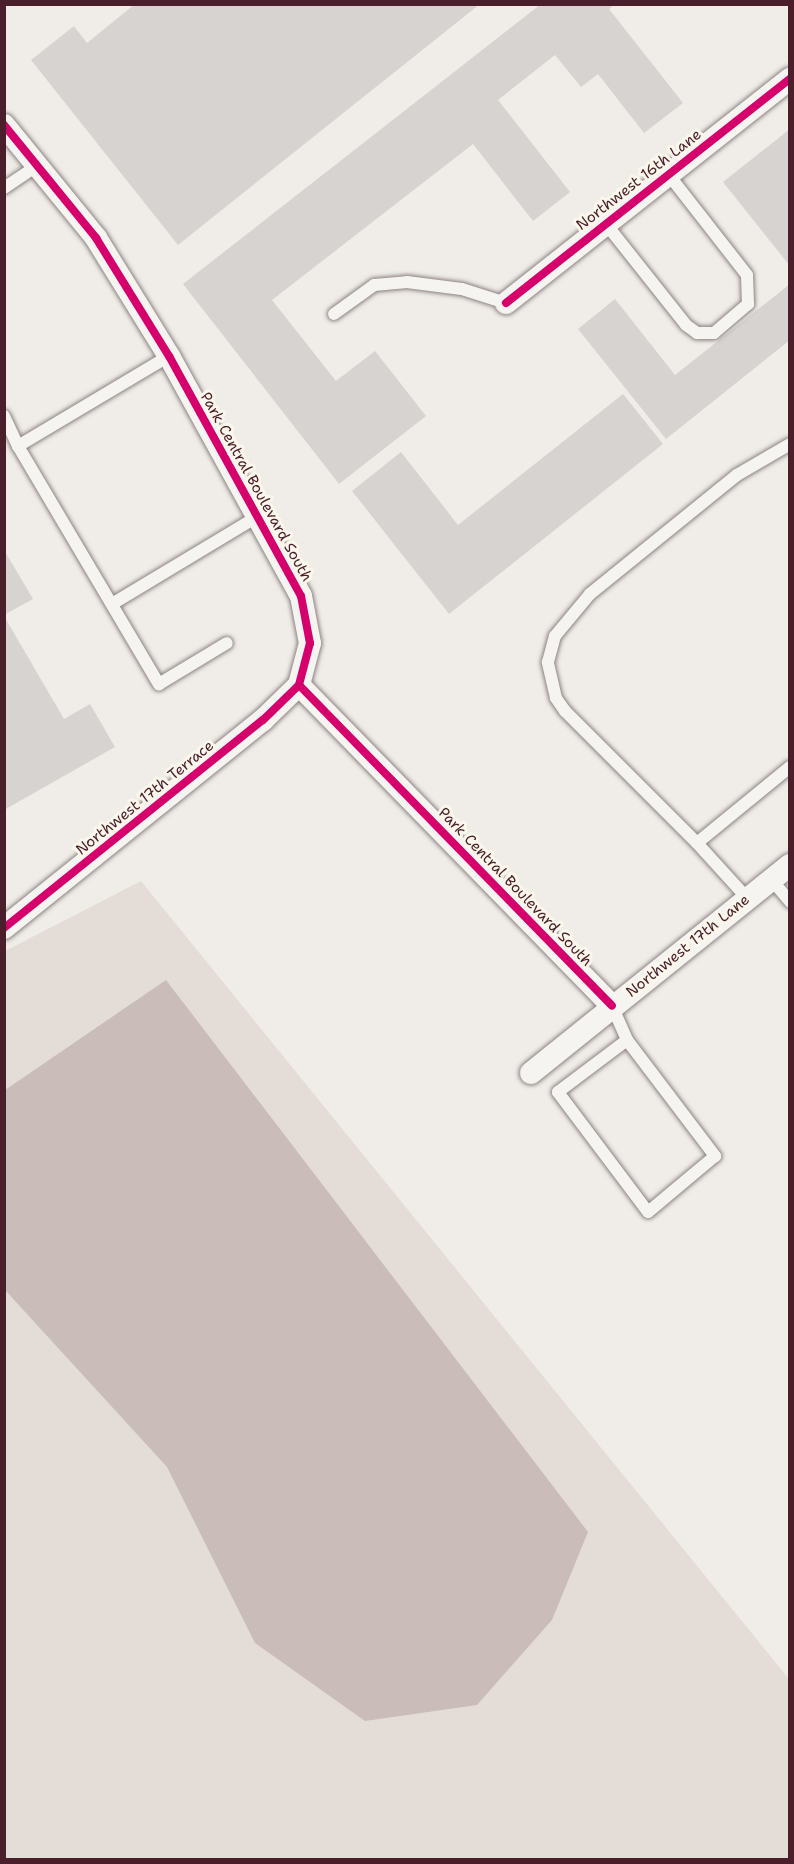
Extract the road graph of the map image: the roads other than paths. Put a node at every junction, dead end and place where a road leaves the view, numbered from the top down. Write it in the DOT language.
graph roads {
  1 [pos="789,79"];
  2 [pos="4,125"];
  3 [pos="37,166"];
  4 [pos="668,174"];
  5 [pos="4,188"];
  6 [pos="606,224"];
  7 [pos="506,303"];
  8 [pos="334,314"];
  9 [pos="169,357"];
  10 [pos="4,416"];
  11 [pos="789,444"];
  12 [pos="18,446"];
  13 [pos="257,517"];
  14 [pos="112,604"];
  15 [pos="226,643"];
  16 [pos="299,685"];
  17 [pos="789,767"];
  18 [pos="697,843"];
  19 [pos="789,865"];
  20 [pos="771,879"];
  21 [pos="747,898"];
  22 [pos="789,902"];
  23 [pos="4,928"];
  24 [pos="612,1006"];
  25 [pos="627,1040"];
  26 [pos="531,1073"];
  1 -- 4 [label="street, Northwest 16th Lane"];
  2 -- 3 [label="street, Park Central Boulevard South"];
  3 -- 5 [label="lane"];
  3 -- 9 [label="street, Park Central Boulevard South"];
  4 -- 6 [label="street, Northwest 16th Lane"];
  4 -- 6 [label="lane"];
  6 -- 7 [label="street, Northwest 16th Lane"];
  7 -- 8 [label="lane"];
  9 -- 12 [label="lane"];
  9 -- 13 [label="street, Park Central Boulevard South"];
  10 -- 12 [label="lane"];
  11 -- 18 [label="lane"];
  12 -- 14 [label="lane"];
  13 -- 14 [label="lane"];
  13 -- 16 [label="street, Park Central Boulevard South"];
  14 -- 15 [label="lane"];
  16 -- 23 [label="street, Northwest 17th Terrace"];
  16 -- 24 [label="street, Park Central Boulevard South"];
  17 -- 18 [label="lane"];
  18 -- 21 [label="lane"];
  19 -- 20 [label="street, Northwest 17th Lane"];
  20 -- 21 [label="street, Northwest 17th Lane"];
  20 -- 22 [label="lane"];
  21 -- 24 [label="street, Northwest 17th Lane"];
  24 -- 25 [label="lane"];
  24 -- 26 [label="street, Northwest 17th Lane"];
  25 -- 25 [label="lane"];
}
